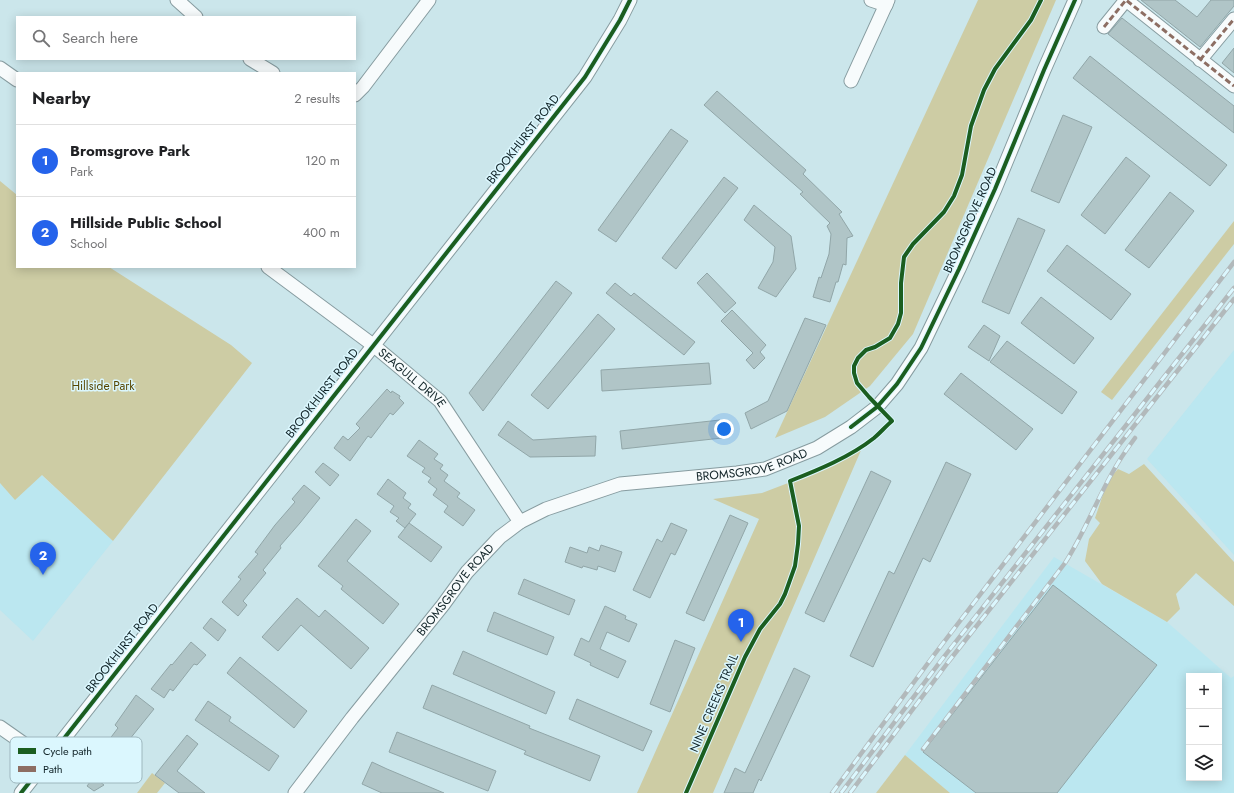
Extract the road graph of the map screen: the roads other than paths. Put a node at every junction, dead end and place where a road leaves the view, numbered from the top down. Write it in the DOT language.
graph roads {
  1 [pos="177,0"];
  2 [pos="429,0"];
  3 [pos="630,0"];
  4 [pos="871,0"];
  5 [pos="1075,0"];
  6 [pos="887,2"];
  7 [pos="195,16"];
  8 [pos="1234,18"];
  9 [pos="1104,27"];
  10 [pos="252,60"];
  11 [pos="1200,60"];
  12 [pos="0,68"];
  13 [pos="271,72"];
  14 [pos="16,79"];
  15 [pos="851,81"];
  16 [pos="1234,86"];
  17 [pos="356,94"];
  18 [pos="269,268"];
  19 [pos="373,345"];
  20 [pos="520,522"];
  21 [pos="0,727"];
  22 [pos="14,737"];
  23 [pos="65,737"];
  24 [pos="29,783"];
  25 [pos="21,793"];
  26 [pos="295,793"];
  1 -- 7 [label="street"];
  2 -- 17 [label="street"];
  3 -- 19 [label="street, BROOKHURST ROAD"];
  4 -- 6 [label="street"];
  5 -- 20 [label="street, BROMSGROVE ROAD"];
  6 -- 15 [label="street"];
  8 -- 11 [label="street"];
  9 -- 11 [label="street"];
  10 -- 13 [label="street"];
  11 -- 16 [label="street"];
  12 -- 14 [label="street"];
  18 -- 19 [label="street, SEAGULL DRIVE"];
  19 -- 20 [label="street, SEAGULL DRIVE"];
  19 -- 23 [label="street, BROOKHURST ROAD"];
  20 -- 26 [label="street, BROMSGROVE ROAD"];
  21 -- 22 [label="street"];
  24 -- 25 [label="street, BROOKHURST ROAD"];
}
